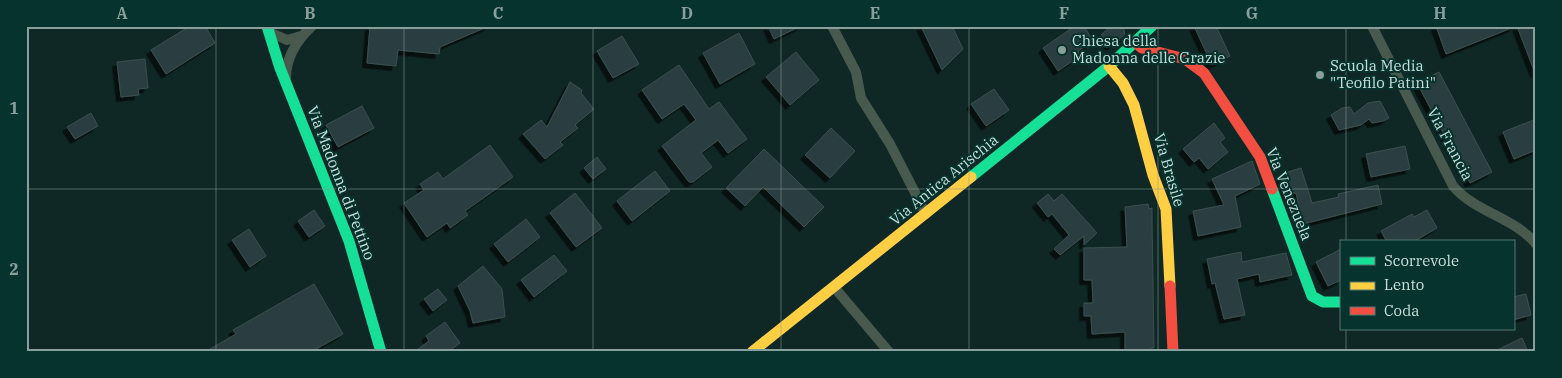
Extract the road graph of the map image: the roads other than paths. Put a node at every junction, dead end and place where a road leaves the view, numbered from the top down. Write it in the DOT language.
graph roads {
  1 [pos="312,26"];
  2 [pos="832,26"];
  3 [pos="1372,26"];
  4 [pos="269,28"];
  5 [pos="1146,28"];
  6 [pos="302,36"];
  7 [pos="1135,42"];
  8 [pos="1109,66"];
  9 [pos="286,82"];
  10 [pos="926,214"];
  11 [pos="1536,244"];
  12 [pos="834,287"];
  13 [pos="1340,302"];
  14 [pos="381,352"];
  15 [pos="752,352"];
  16 [pos="889,352"];
  17 [pos="1173,352"];
  1 -- 6 [label="street"];
  2 -- 10 [label="street"];
  3 -- 11 [label="street, Via Francia"];
  4 -- 6 [label="street"];
  4 -- 9 [label="street, Via Madonna di Pettino"];
  5 -- 7 [label="street, Via Antica Arischia"];
  6 -- 9 [label="street"];
  7 -- 8 [label="street, Via Antica Arischia"];
  7 -- 13 [label="street, Via Venezuela"];
  8 -- 10 [label="street, Via Antica Arischia"];
  8 -- 17 [label="street, Via Brasile"];
  9 -- 14 [label="street, Via Madonna di Pettino"];
  10 -- 12 [label="street, Via Antica Arischia"];
  12 -- 15 [label="street, Via Antica Arischia"];
  12 -- 16 [label="street"];
}
